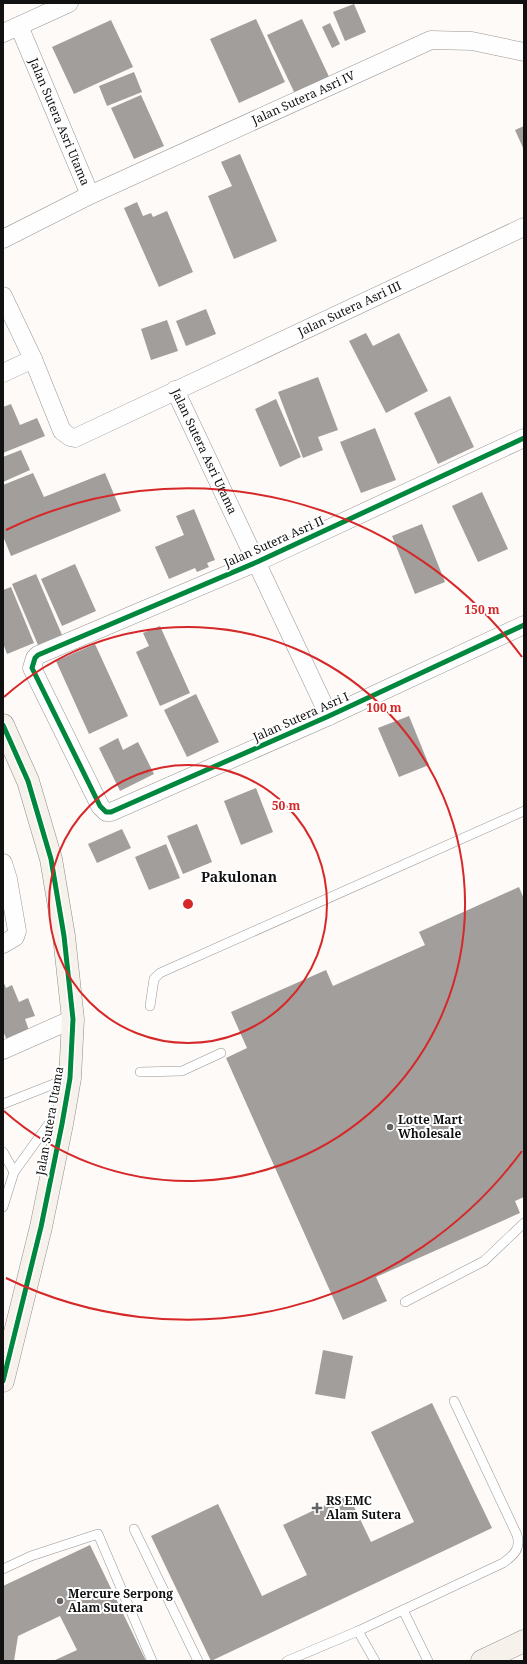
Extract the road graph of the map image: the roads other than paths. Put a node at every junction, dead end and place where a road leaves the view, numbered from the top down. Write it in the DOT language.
graph roads {
  1 [pos="69,3"];
  2 [pos="11,30"];
  3 [pos="524,52"];
  4 [pos="90,195"];
  5 [pos="524,227"];
  6 [pos="3,239"];
  7 [pos="3,296"];
  8 [pos="10,328"];
  9 [pos="33,359"];
  10 [pos="3,373"];
  11 [pos="175,390"];
  12 [pos="524,438"];
  13 [pos="257,562"];
  14 [pos="524,625"];
  15 [pos="329,716"];
  16 [pos="3,725"];
  17 [pos="524,811"];
  18 [pos="106,812"];
  19 [pos="3,863"];
  20 [pos="3,944"];
  21 [pos="150,1006"];
  22 [pos="73,1020"];
  23 [pos="3,1050"];
  24 [pos="221,1053"];
  25 [pos="140,1072"];
  26 [pos="70,1078"];
  27 [pos="3,1104"];
  28 [pos="62,1121"];
  29 [pos="35,1144"];
  30 [pos="3,1152"];
  31 [pos="14,1172"];
  32 [pos="3,1207"];
  33 [pos="524,1223"];
  34 [pos="405,1302"];
  35 [pos="3,1381"];
  36 [pos="454,1401"];
  37 [pos="134,1529"];
  38 [pos="3,1569"];
  39 [pos="403,1610"];
  40 [pos="358,1631"];
  41 [pos="524,1641"];
  42 [pos="152,1661"];
  43 [pos="198,1661"];
  44 [pos="287,1661"];
  45 [pos="375,1661"];
  46 [pos="428,1661"];
  47 [pos="482,1661"];
  1 -- 2 [label="street"];
  2 -- 4 [label="street, Jalan Sutera Asri Utama"];
  3 -- 4 [label="street, Jalan Sutera Asri IV"];
  4 -- 6 [label="street, Jalan Sutera Asri Utama"];
  5 -- 11 [label="street, Jalan Sutera Asri III"];
  7 -- 8 [label="street, Jalan Sutera Asri Utama"];
  8 -- 9 [label="street, Jalan Sutera Asri Utama"];
  9 -- 10 [label="street"];
  9 -- 11 [label="street, Jalan Sutera Asri Utama"];
  11 -- 13 [label="street, Jalan Sutera Asri Utama"];
  12 -- 13 [label="street, Jalan Sutera Asri II"];
  13 -- 15 [label="street, Jalan Sutera Asri Utama"];
  13 -- 18 [label="street, Jalan Sutera Asri II"];
  14 -- 15 [label="street, Jalan Sutera Asri I"];
  15 -- 18 [label="street, Jalan Sutera Asri I"];
  16 -- 22 [label="street, Jalan Sutera Utama"];
  17 -- 21 [label="lane"];
  19 -- 20 [label="street"];
  22 -- 23 [label="street"];
  22 -- 26 [label="street, Jalan Sutera Utama"];
  24 -- 25 [label="lane"];
  26 -- 27 [label="lane"];
  26 -- 28 [label="street, Jalan Sutera Utama"];
  28 -- 29 [label="lane"];
  28 -- 29 [label="lane"];
  28 -- 35 [label="street, Jalan Sutera Utama"];
  29 -- 31 [label="lane"];
  30 -- 31 [label="lane"];
  31 -- 32 [label="lane"];
  33 -- 34 [label="lane"];
  36 -- 39 [label="lane"];
  37 -- 43 [label="lane"];
  38 -- 42 [label="lane"];
  39 -- 40 [label="lane"];
  39 -- 46 [label="lane"];
  40 -- 44 [label="lane"];
  40 -- 45 [label="lane"];
  41 -- 47 [label="street"];
}
